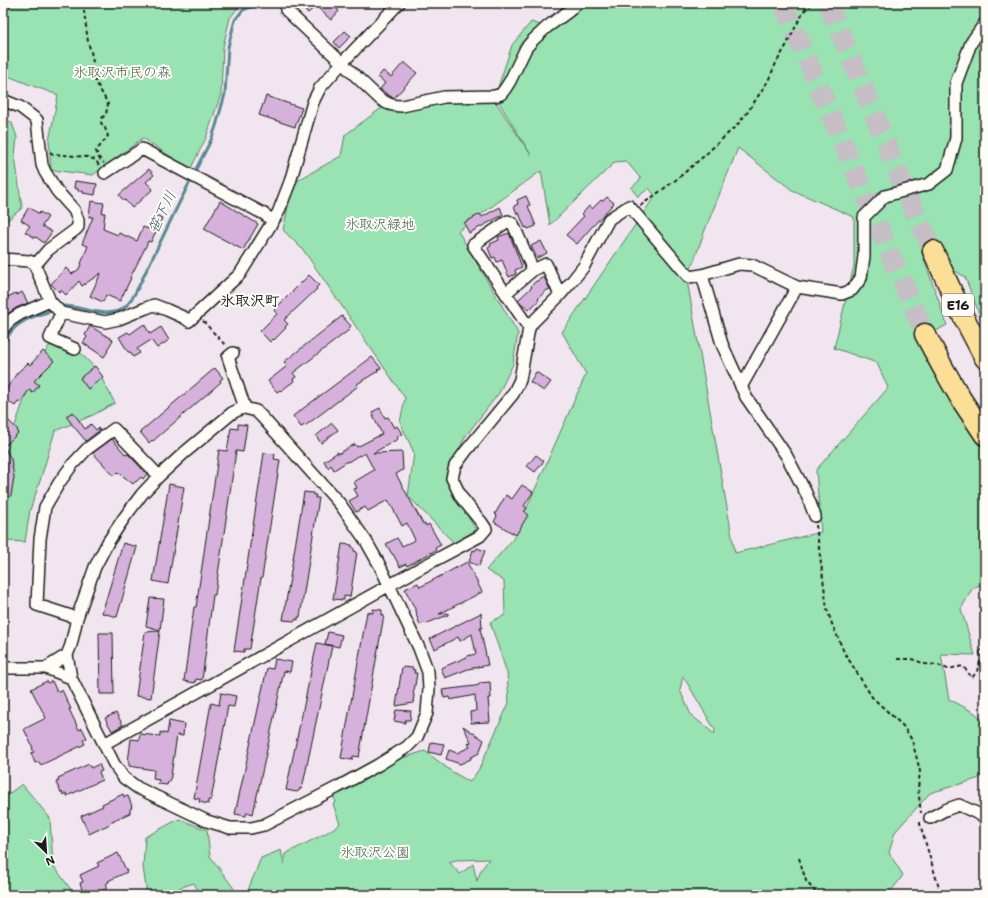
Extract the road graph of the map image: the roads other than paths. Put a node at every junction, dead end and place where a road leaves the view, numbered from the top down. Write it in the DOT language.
graph roads {
  1 [pos="399,3"];
  2 [pos="578,3"];
  3 [pos="286,10"];
  4 [pos="985,23"];
  5 [pos="342,63"];
  6 [pos="3,100"];
  7 [pos="103,169"];
  8 [pos="273,221"];
  9 [pos="933,251"];
  10 [pos="3,259"];
  11 [pos="36,264"];
  12 [pos="533,270"];
  13 [pos="702,275"];
  14 [pos="797,287"];
  15 [pos="506,293"];
  16 [pos="560,295"];
  17 [pos="50,301"];
  18 [pos="61,313"];
  19 [pos="529,328"];
  20 [pos="3,329"];
  21 [pos="925,334"];
  22 [pos="75,349"];
  23 [pos="233,353"];
  24 [pos="985,358"];
  25 [pos="741,387"];
  26 [pos="245,408"];
  27 [pos="985,435"];
  28 [pos="159,476"];
  29 [pos="815,516"];
  30 [pos="389,586"];
  31 [pos="77,618"];
  32 [pos="67,654"];
  33 [pos="3,668"];
  34 [pos="46,668"];
  35 [pos="71,678"];
  36 [pos="104,744"];
  37 [pos="930,818"];
  38 [pos="985,818"];
  1 -- 5 [label="street"];
  2 -- 5 [label="street"];
  3 -- 5 [label="street"];
  4 -- 14 [label="street"];
  5 -- 8 [label="street"];
  6 -- 11 [label="street"];
  7 -- 8 [label="street"];
  8 -- 18 [label="street"];
  9 -- 24 [label="highway, E16"];
  10 -- 11 [label="street"];
  11 -- 17 [label="street"];
  12 -- 15 [label="street"];
  12 -- 15 [label="street"];
  12 -- 16 [label="street"];
  13 -- 14 [label="street"];
  13 -- 16 [label="street"];
  13 -- 25 [label="street"];
  14 -- 25 [label="street"];
  15 -- 19 [label="street"];
  16 -- 19 [label="street"];
  17 -- 18 [label="street"];
  17 -- 20 [label="street"];
  18 -- 22 [label="street"];
  19 -- 30 [label="street"];
  21 -- 27 [label="highway"];
  23 -- 26 [label="street"];
  25 -- 29 [label="street"];
  26 -- 28 [label="street"];
  26 -- 30 [label="street"];
  28 -- 31 [label="street"];
  28 -- 31 [label="street"];
  30 -- 36 [label="street"];
  30 -- 36 [label="street"];
  31 -- 32 [label="street"];
  32 -- 34 [label="street"];
  32 -- 35 [label="street"];
  33 -- 34 [label="street"];
  34 -- 35 [label="street"];
  35 -- 36 [label="street"];
  37 -- 38 [label="street"];
}
